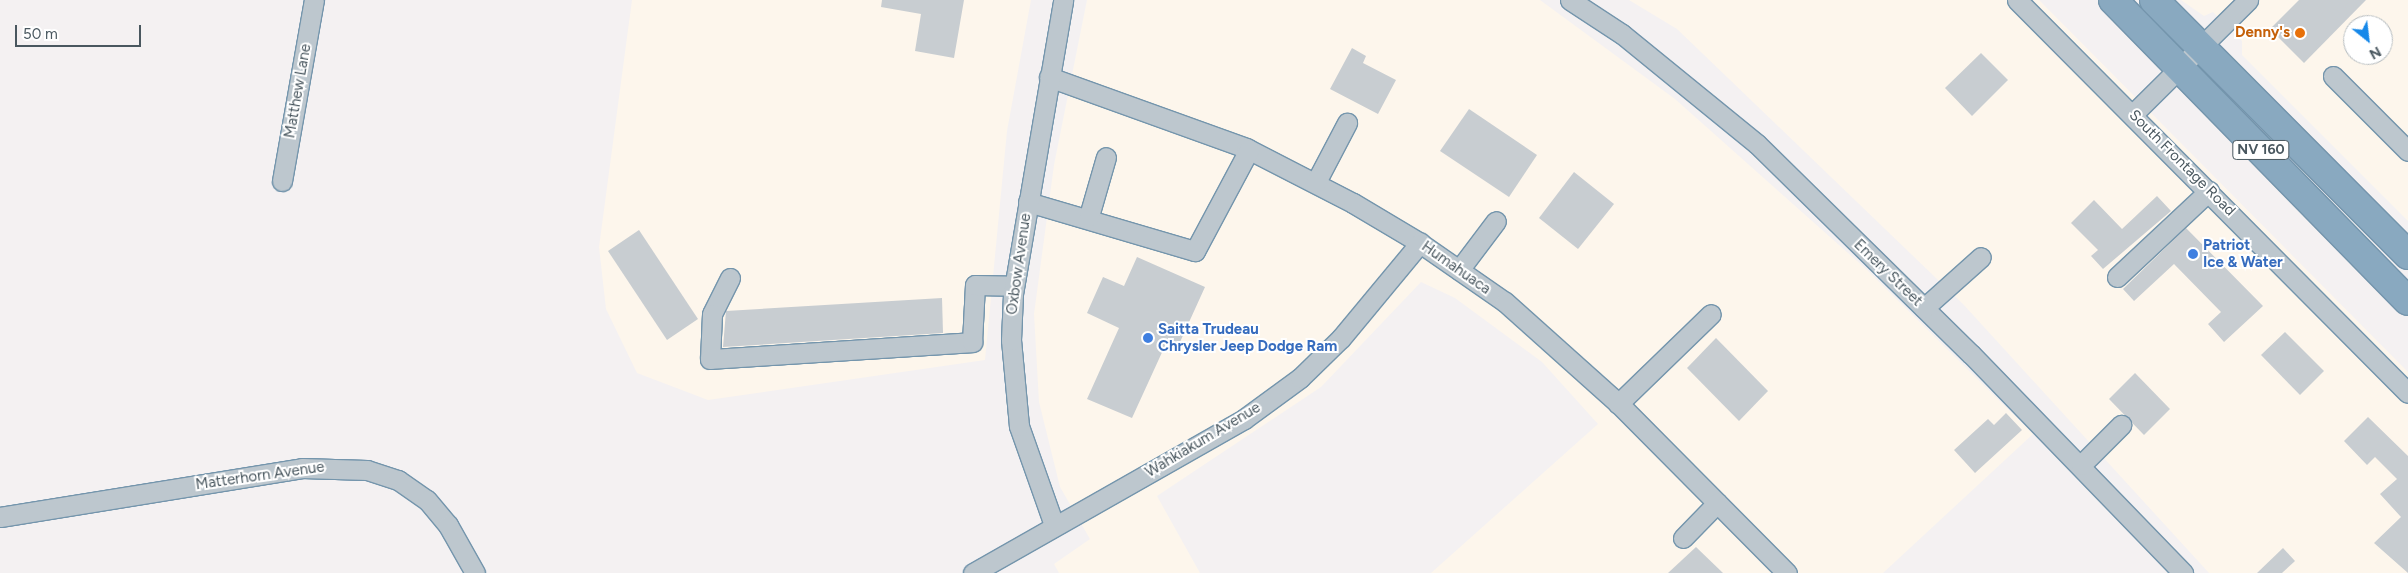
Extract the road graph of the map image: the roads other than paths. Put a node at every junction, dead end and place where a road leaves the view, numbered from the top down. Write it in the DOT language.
graph roads {
  1 [pos="314,0"];
  2 [pos="1062,0"];
  3 [pos="1570,0"];
  4 [pos="2017,0"];
  5 [pos="2114,0"];
  6 [pos="2154,0"];
  7 [pos="2248,0"];
  8 [pos="2201,48"];
  9 [pos="2179,69"];
  10 [pos="2333,76"];
  11 [pos="1049,77"];
  12 [pos="2133,114"];
  13 [pos="1347,123"];
  14 [pos="1249,150"];
  15 [pos="2408,151"];
  16 [pos="1106,156"];
  17 [pos="282,181"];
  18 [pos="1316,182"];
  19 [pos="2209,191"];
  20 [pos="1028,202"];
  21 [pos="1089,216"];
  22 [pos="1496,221"];
  23 [pos="1420,243"];
  24 [pos="2408,255"];
  25 [pos="1981,257"];
  26 [pos="1459,270"];
  27 [pos="2381,275"];
  28 [pos="2117,277"];
  29 [pos="730,278"];
  30 [pos="1014,286"];
  31 [pos="2408,286"];
  32 [pos="2408,301"];
  33 [pos="1924,308"];
  34 [pos="1711,314"];
  35 [pos="2408,393"];
  36 [pos="1618,404"];
  37 [pos="2121,425"];
  38 [pos="2081,466"];
  39 [pos="1717,503"];
  40 [pos="0,516"];
  41 [pos="1054,525"];
  42 [pos="1683,538"];
  43 [pos="475,573"];
  44 [pos="973,573"];
  45 [pos="1787,573"];
  46 [pos="2184,573"];
  1 -- 17 [label="street, Matthew Lane"];
  2 -- 11 [label="street, Oxbow Avenue"];
  3 -- 33 [label="street, Emery Street"];
  4 -- 12 [label="street, South Frontage Road"];
  5 -- 9 [label="highway, NV 160"];
  6 -- 8 [label="highway, NV 160"];
  7 -- 8 [label="street"];
  8 -- 9 [label="street"];
  8 -- 24 [label="highway, NV 160"];
  9 -- 12 [label="street"];
  9 -- 27 [label="highway, NV 160"];
  10 -- 15 [label="street"];
  11 -- 14 [label="street, Humahuaca"];
  11 -- 20 [label="street, Oxbow Avenue"];
  12 -- 19 [label="street, South Frontage Road"];
  13 -- 18 [label="street"];
  14 -- 18 [label="street, Humahuaca"];
  14 -- 21 [label="street"];
  16 -- 21 [label="street"];
  18 -- 23 [label="street, Humahuaca"];
  19 -- 28 [label="street"];
  19 -- 35 [label="street, South Frontage Road"];
  20 -- 21 [label="street"];
  20 -- 30 [label="street, Oxbow Avenue"];
  22 -- 26 [label="street"];
  23 -- 26 [label="street, Humahuaca"];
  23 -- 41 [label="street, Wahkiakum Avenue"];
  25 -- 33 [label="street"];
  26 -- 36 [label="street, Humahuaca"];
  27 -- 31 [label="highway"];
  27 -- 32 [label="highway, NV 160"];
  29 -- 30 [label="street"];
  30 -- 41 [label="street, Oxbow Avenue"];
  33 -- 38 [label="street, Emery Street"];
  34 -- 36 [label="street"];
  36 -- 39 [label="street, Humahuaca"];
  37 -- 38 [label="street"];
  38 -- 46 [label="street, Emery Street"];
  39 -- 42 [label="street"];
  39 -- 45 [label="street, Humahuaca"];
  40 -- 43 [label="street, Matterhorn Avenue"];
  41 -- 44 [label="street, Wahkiakum Avenue"];
}
